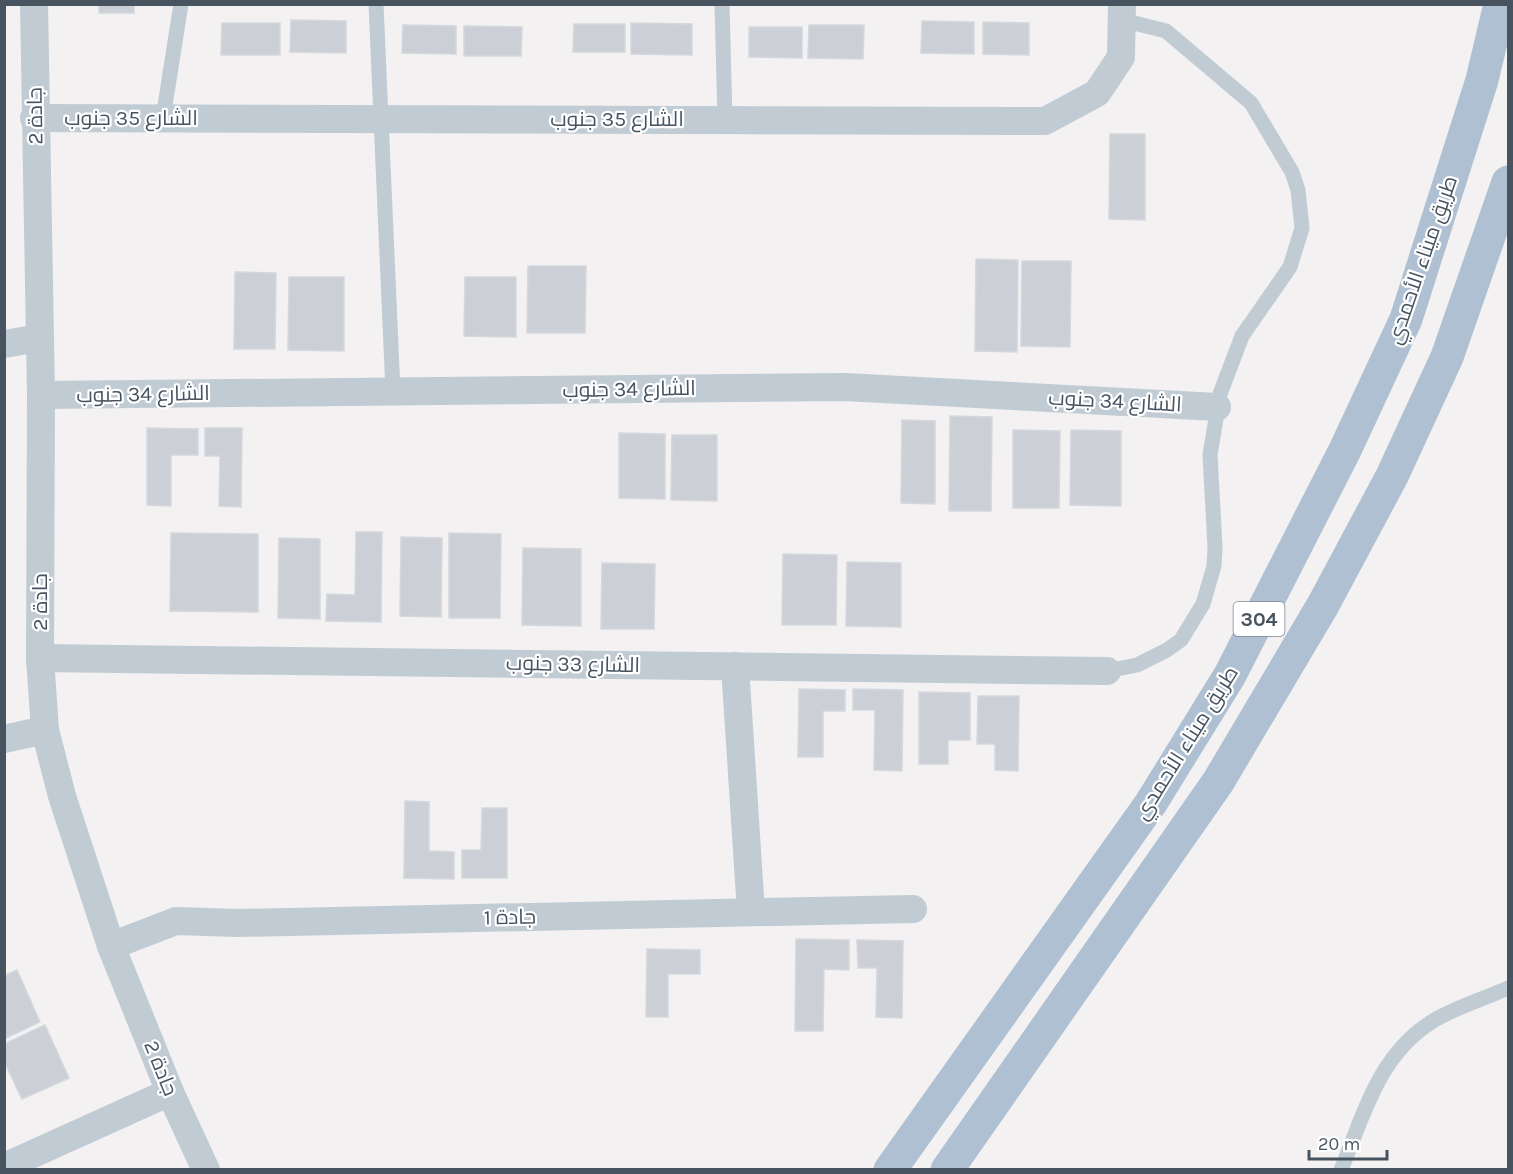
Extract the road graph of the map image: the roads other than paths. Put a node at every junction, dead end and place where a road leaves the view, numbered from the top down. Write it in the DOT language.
graph roads {
  1 [pos="34,4"];
  2 [pos="181,4"];
  3 [pos="376,4"];
  4 [pos="722,4"];
  5 [pos="1500,4"];
  6 [pos="1122,12"];
  7 [pos="34,118"];
  8 [pos="163,118"];
  9 [pos="381,118"];
  10 [pos="725,120"];
  11 [pos="1509,182"];
  12 [pos="40,338"];
  13 [pos="4,344"];
  14 [pos="393,392"];
  15 [pos="41,395"];
  16 [pos="1217,406"];
  17 [pos="40,658"];
  18 [pos="735,666"];
  19 [pos="1107,671"];
  20 [pos="45,730"];
  21 [pos="4,739"];
  22 [pos="913,909"];
  23 [pos="751,912"];
  24 [pos="111,946"];
  25 [pos="1509,988"];
  26 [pos="171,1092"];
  27 [pos="4,1167"];
  28 [pos="206,1170"];
  29 [pos="890,1170"];
  30 [pos="947,1170"];
  31 [pos="1341,1170"];
  1 -- 7 [label="street, جادة 2"];
  2 -- 8 [label="lane"];
  3 -- 9 [label="lane"];
  4 -- 10 [label="lane"];
  5 -- 29 [label="main road, طريق ميناء الأحمدي / 304"];
  6 -- 10 [label="street, الشارع 35 جنوب"];
  6 -- 16 [label="lane"];
  7 -- 8 [label="street, الشارع 35 جنوب"];
  7 -- 12 [label="street, جادة 2"];
  8 -- 9 [label="street, الشارع 35 جنوب"];
  9 -- 10 [label="street, الشارع 35 جنوب"];
  9 -- 14 [label="lane"];
  11 -- 30 [label="main road, طريق ميناء الأحمدي / 304"];
  12 -- 13 [label="street"];
  12 -- 15 [label="street, جادة 2"];
  14 -- 15 [label="street, الشارع 34 جنوب"];
  14 -- 16 [label="street, الشارع 34 جنوب"];
  15 -- 17 [label="street, جادة 2"];
  16 -- 19 [label="lane"];
  17 -- 18 [label="street, الشارع 33 جنوب"];
  17 -- 20 [label="street, جادة 2"];
  18 -- 19 [label="street, الشارع 33 جنوب"];
  18 -- 23 [label="street"];
  20 -- 21 [label="street"];
  20 -- 24 [label="street, جادة 2"];
  22 -- 23 [label="street, جادة 1"];
  23 -- 24 [label="street, جادة 1"];
  24 -- 26 [label="street, جادة 2"];
  25 -- 31 [label="lane"];
  26 -- 27 [label="street"];
  26 -- 28 [label="street, جادة 2"];
}
